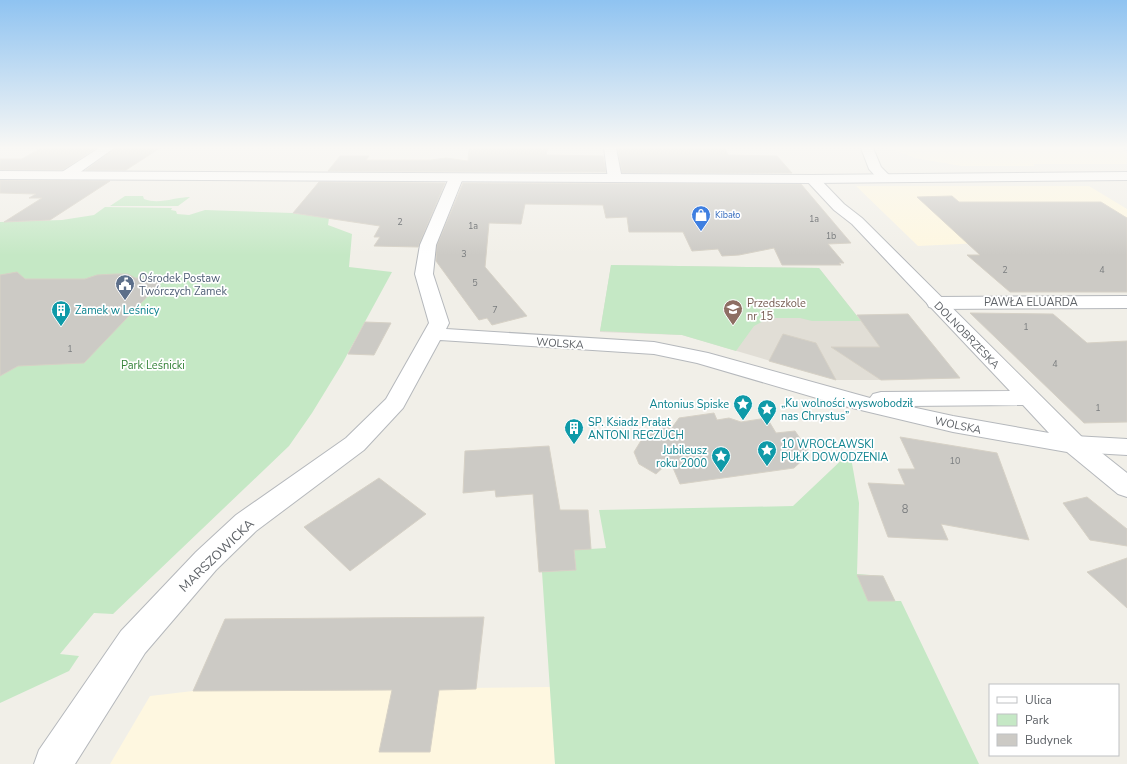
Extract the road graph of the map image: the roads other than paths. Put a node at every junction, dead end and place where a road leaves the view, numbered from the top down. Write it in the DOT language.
graph roads {
  1 [pos="454,184"];
  2 [pos="817,184"];
  3 [pos="936,302"];
  4 [pos="1127,302"];
  5 [pos="434,334"];
  6 [pos="1027,398"];
  7 [pos="844,399"];
  8 [pos="1074,444"];
  9 [pos="1127,447"];
  10 [pos="1127,486"];
  11 [pos="53,764"];
  1 -- 5 [label="street"];
  2 -- 3 [label="street, DOLNOBRZESKA"];
  3 -- 4 [label="street, PAWŁA ELUARDA"];
  3 -- 6 [label="street, DOLNOBRZESKA"];
  5 -- 7 [label="street, WOLSKA"];
  5 -- 11 [label="street, MARSZOWICKA"];
  6 -- 7 [label="street, WOLSKA"];
  6 -- 8 [label="street, DOLNOBRZESKA"];
  7 -- 8 [label="street, WOLSKA"];
  8 -- 9 [label="street, WOLSKA"];
  8 -- 10 [label="street, DOLNOBRZESKA"];
}
